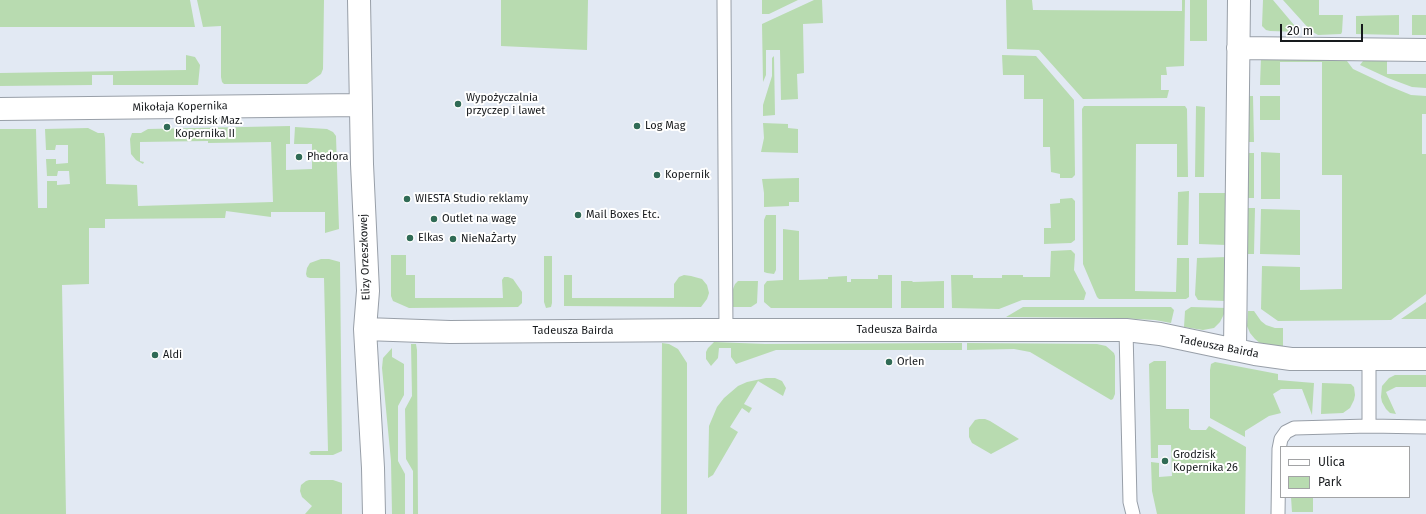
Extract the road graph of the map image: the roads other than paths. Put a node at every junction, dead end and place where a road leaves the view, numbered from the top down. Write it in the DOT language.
graph roads {
  1 [pos="359,0"];
  2 [pos="724,0"];
  3 [pos="1239,0"];
  4 [pos="1238,48"];
  5 [pos="1426,50"];
  6 [pos="360,105"];
  7 [pos="0,109"];
  8 [pos="365,329"];
  9 [pos="726,330"];
  10 [pos="1126,330"];
  11 [pos="1235,350"];
  12 [pos="1426,359"];
  13 [pos="1369,360"];
  14 [pos="1370,426"];
  15 [pos="1426,427"];
  16 [pos="1131,508"];
  17 [pos="374,514"];
  18 [pos="1278,514"];
  1 -- 6 [label="street, Elizy Orzeszkowej"];
  2 -- 9 [label="lane"];
  3 -- 4 [label="street"];
  4 -- 5 [label="street"];
  4 -- 11 [label="street"];
  6 -- 7 [label="street, Mikołaja Kopernika"];
  6 -- 8 [label="street, Elizy Orzeszkowej"];
  8 -- 9 [label="street, Tadeusza Bairda"];
  8 -- 17 [label="street, Elizy Orzeszkowej"];
  9 -- 10 [label="street, Tadeusza Bairda"];
  10 -- 11 [label="street, Tadeusza Bairda"];
  10 -- 16 [label="lane"];
  11 -- 13 [label="street, Tadeusza Bairda"];
  12 -- 13 [label="street, Tadeusza Bairda"];
  13 -- 14 [label="lane"];
  14 -- 15 [label="lane"];
  14 -- 18 [label="lane"];
}
